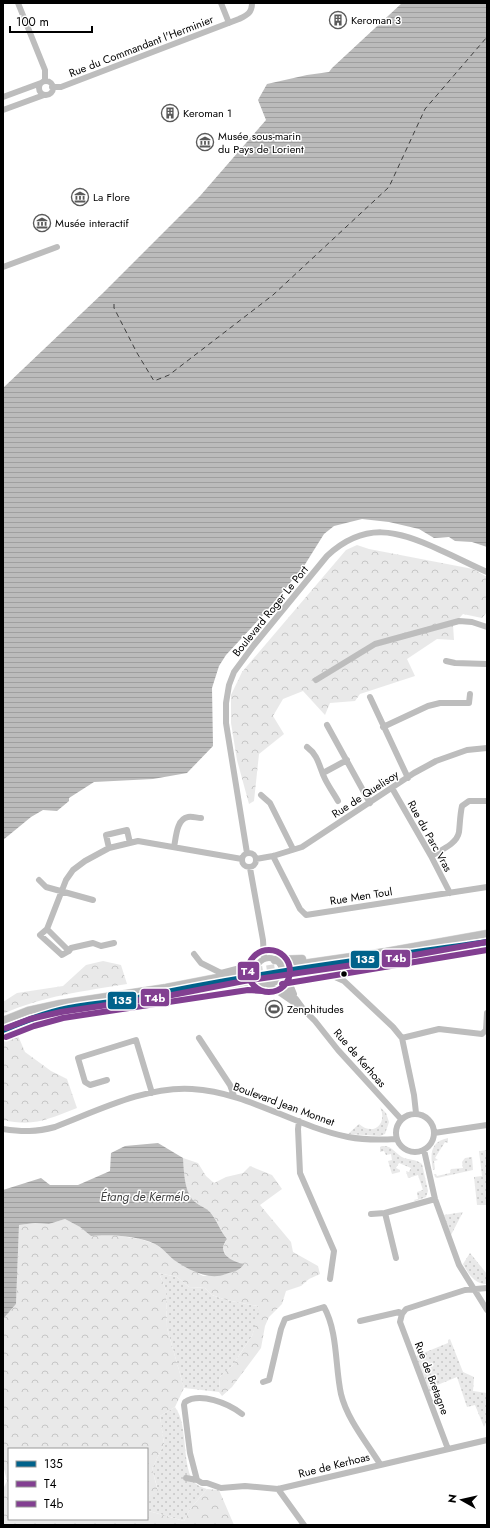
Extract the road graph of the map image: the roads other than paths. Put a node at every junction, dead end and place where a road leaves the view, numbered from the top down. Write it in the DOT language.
graph roads {
  1 [pos="18,3"];
  2 [pos="221,3"];
  3 [pos="252,3"];
  4 [pos="229,23"];
  5 [pos="43,82"];
  6 [pos="52,87"];
  7 [pos="44,95"];
  8 [pos="3,97"];
  9 [pos="3,110"];
  10 [pos="57,247"];
  11 [pos="3,267"];
  12 [pos="487,572"];
  13 [pos="487,627"];
  14 [pos="446,661"];
  15 [pos="487,664"];
  16 [pos="316,680"];
  17 [pos="470,694"];
  18 [pos="370,697"];
  19 [pos="327,724"];
  20 [pos="383,727"];
  21 [pos="307,747"];
  22 [pos="487,748"];
  23 [pos="347,760"];
  24 [pos="323,773"];
  25 [pos="408,778"];
  26 [pos="392,788"];
  27 [pos="261,795"];
  28 [pos="338,801"];
  29 [pos="487,801"];
  30 [pos="370,802"];
  31 [pos="201,818"];
  32 [pos="130,843"];
  33 [pos="174,847"];
  34 [pos="109,848"];
  35 [pos="293,849"];
  36 [pos="247,853"];
  37 [pos="273,856"];
  38 [pos="431,856"];
  39 [pos="242,859"];
  40 [pos="256,859"];
  41 [pos="250,868"];
  42 [pos="39,880"];
  43 [pos="487,887"];
  44 [pos="61,891"];
  45 [pos="450,893"];
  46 [pos="93,900"];
  47 [pos="47,929"];
  48 [pos="487,934"];
  49 [pos="487,942"];
  50 [pos="114,943"];
  51 [pos="440,946"];
  52 [pos="69,951"];
  53 [pos="194,954"];
  54 [pos="275,960"];
  55 [pos="261,961"];
  56 [pos="290,970"];
  57 [pos="319,970"];
  58 [pos="221,973"];
  59 [pos="244,975"];
  60 [pos="280,977"];
  61 [pos="265,983"];
  62 [pos="135,995"];
  63 [pos="296,999"];
  64 [pos="304,1010"];
  65 [pos="487,1013"];
  66 [pos="3,1021"];
  67 [pos="3,1030"];
  68 [pos="484,1034"];
  69 [pos="199,1038"];
  70 [pos="402,1038"];
  71 [pos="107,1080"];
  72 [pos="152,1093"];
  73 [pos="234,1096"];
  74 [pos="416,1113"];
  75 [pos="401,1119"];
  76 [pos="299,1121"];
  77 [pos="487,1126"];
  78 [pos="3,1129"];
  79 [pos="434,1133"];
  80 [pos="396,1139"];
  81 [pos="424,1150"];
  82 [pos="435,1199"];
  83 [pos="385,1213"];
  84 [pos="372,1214"];
  85 [pos="396,1258"];
  86 [pos="330,1279"];
  87 [pos="473,1288"];
  88 [pos="487,1288"];
  89 [pos="487,1310"];
  90 [pos="402,1314"];
  91 [pos="360,1321"];
  92 [pos="263,1382"];
  93 [pos="242,1414"];
  94 [pos="487,1440"];
  95 [pos="448,1449"];
  96 [pos="380,1464"];
  97 [pos="186,1478"];
  98 [pos="197,1480"];
  99 [pos="278,1489"];
  100 [pos="304,1525"];
  1 -- 5 [label="street"];
  2 -- 4 [label="street"];
  3 -- 4 [label="street, Rue du Commandant l'Herminier"];
  4 -- 6 [label="street, Rue du Commandant l'Herminier"];
  5 -- 6 [label="street"];
  5 -- 7 [label="street"];
  5 -- 8 [label="street"];
  6 -- 7 [label="street"];
  7 -- 9 [label="street"];
  10 -- 11 [label="street"];
  12 -- 36 [label="street, Boulevard Roger Le Port"];
  13 -- 16 [label="street"];
  14 -- 15 [label="street"];
  17 -- 20 [label="street"];
  18 -- 20 [label="street"];
  19 -- 23 [label="street"];
  20 -- 25 [label="street"];
  21 -- 24 [label="street"];
  22 -- 25 [label="street, Rue de Quelisoy"];
  23 -- 24 [label="street"];
  23 -- 30 [label="street"];
  24 -- 28 [label="street"];
  25 -- 26 [label="street, Rue de Quelisoy"];
  26 -- 30 [label="street, Rue de Quelisoy"];
  26 -- 38 [label="street, Rue du Parc Vras"];
  27 -- 35 [label="street"];
  29 -- 38 [label="street"];
  30 -- 35 [label="street, Rue de Quelisoy"];
  31 -- 33 [label="street"];
  32 -- 33 [label="street"];
  32 -- 34 [label="street"];
  32 -- 34 [label="street"];
  33 -- 39 [label="street"];
  34 -- 44 [label="street"];
  35 -- 37 [label="street, Rue de Quelisoy"];
  36 -- 39 [label="street"];
  36 -- 40 [label="street"];
  37 -- 40 [label="street, Rue de Quelisoy"];
  37 -- 45 [label="street, Rue Men Toul"];
  38 -- 45 [label="street, Rue du Parc Vras"];
  39 -- 41 [label="street"];
  40 -- 41 [label="street"];
  41 -- 55 [label="street"];
  42 -- 44 [label="street"];
  43 -- 45 [label="street, Rue Men Toul"];
  44 -- 46 [label="street"];
  44 -- 47 [label="street"];
  47 -- 52 [label="street"];
  47 -- 52 [label="street"];
  48 -- 51 [label="main road"];
  49 -- 51 [label="main road"];
  50 -- 52 [label="street"];
  51 -- 54 [label="main road"];
  51 -- 56 [label="main road"];
  51 -- 57 [label="main road"];
  53 -- 58 [label="street"];
  54 -- 55 [label="street"];
  54 -- 60 [label="street"];
  55 -- 58 [label="street"];
  55 -- 61 [label="street"];
  56 -- 57 [label="street"];
  56 -- 60 [label="street"];
  56 -- 63 [label="street"];
  57 -- 70 [label="street"];
  58 -- 62 [label="main road"];
  59 -- 62 [label="main road"];
  60 -- 61 [label="street"];
  60 -- 63 [label="street, Rue de Kerhoas"];
  61 -- 62 [label="main road"];
  61 -- 64 [label="street, Rue de Kerhoas"];
  62 -- 66 [label="main road"];
  62 -- 67 [label="main road"];
  63 -- 64 [label="street, Rue de Kerhoas"];
  64 -- 75 [label="street, Rue de Kerhoas"];
  65 -- 68 [label="street"];
  68 -- 70 [label="street"];
  69 -- 73 [label="street"];
  70 -- 74 [label="street"];
  71 -- 72 [label="street"];
  72 -- 73 [label="street, Boulevard Jean Monnet"];
  72 -- 78 [label="street, Boulevard Jean Monnet"];
  73 -- 76 [label="street, Boulevard Jean Monnet"];
  74 -- 75 [label="street"];
  74 -- 79 [label="street"];
  75 -- 80 [label="street"];
  76 -- 80 [label="street, Boulevard Jean Monnet"];
  76 -- 86 [label="street"];
  77 -- 79 [label="street"];
  79 -- 81 [label="street"];
  80 -- 81 [label="street"];
  81 -- 82 [label="street"];
  82 -- 83 [label="street"];
  82 -- 87 [label="street"];
  83 -- 84 [label="street"];
  83 -- 85 [label="street"];
  87 -- 88 [label="street"];
  87 -- 89 [label="street"];
  87 -- 90 [label="street"];
  90 -- 91 [label="street"];
  90 -- 95 [label="street, Rue de Bretagne"];
  92 -- 96 [label="street"];
  93 -- 98 [label="street"];
  94 -- 95 [label="street, Rue de Kerhoas"];
  95 -- 96 [label="street, Rue de Kerhoas"];
  96 -- 99 [label="street, Rue de Kerhoas"];
  97 -- 98 [label="street, Rue de Kerhoas"];
  98 -- 99 [label="street, Rue de Kerhoas"];
  99 -- 100 [label="street"];
}
